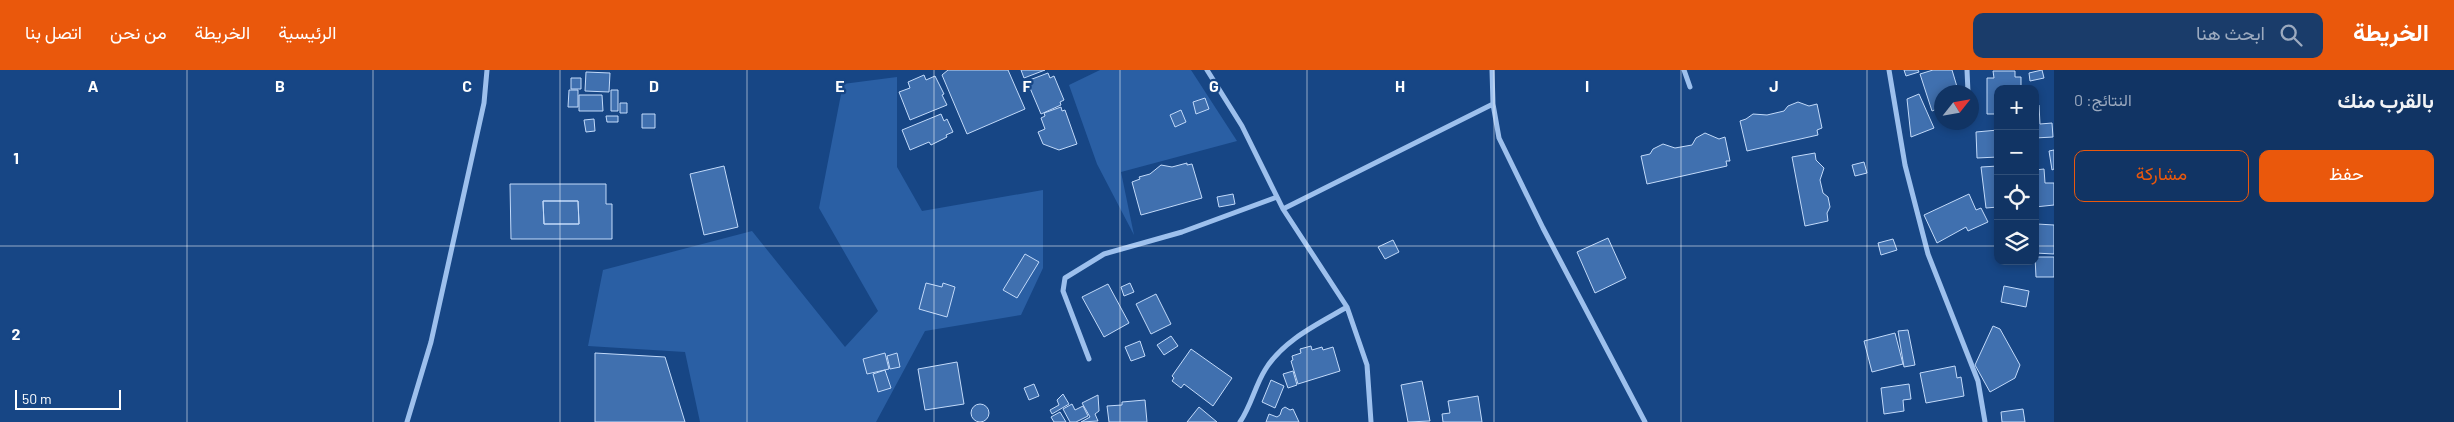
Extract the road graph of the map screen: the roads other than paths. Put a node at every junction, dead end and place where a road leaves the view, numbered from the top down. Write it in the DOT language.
graph roads {
  1 [pos="487,70"];
  2 [pos="1207,70"];
  3 [pos="1492,70"];
  4 [pos="1684,70"];
  5 [pos="1889,70"];
  6 [pos="1967,70"];
  7 [pos="1968,85"];
  8 [pos="1690,87"];
  9 [pos="1493,104"];
  10 [pos="1277,197"];
  11 [pos="1283,209"];
  12 [pos="1347,307"];
  13 [pos="1089,359"];
  14 [pos="407,422"];
  15 [pos="1240,422"];
  16 [pos="1371,422"];
  17 [pos="1645,422"];
  18 [pos="1985,422"];
  1 -- 14 [label="street"];
  2 -- 10 [label="street"];
  3 -- 9 [label="street"];
  4 -- 8 [label="street"];
  5 -- 18 [label="street"];
  6 -- 7 [label="street"];
  9 -- 11 [label="street"];
  9 -- 17 [label="street"];
  10 -- 11 [label="street"];
  10 -- 13 [label="street"];
  11 -- 12 [label="street"];
  12 -- 15 [label="street"];
  12 -- 16 [label="street"];
}
